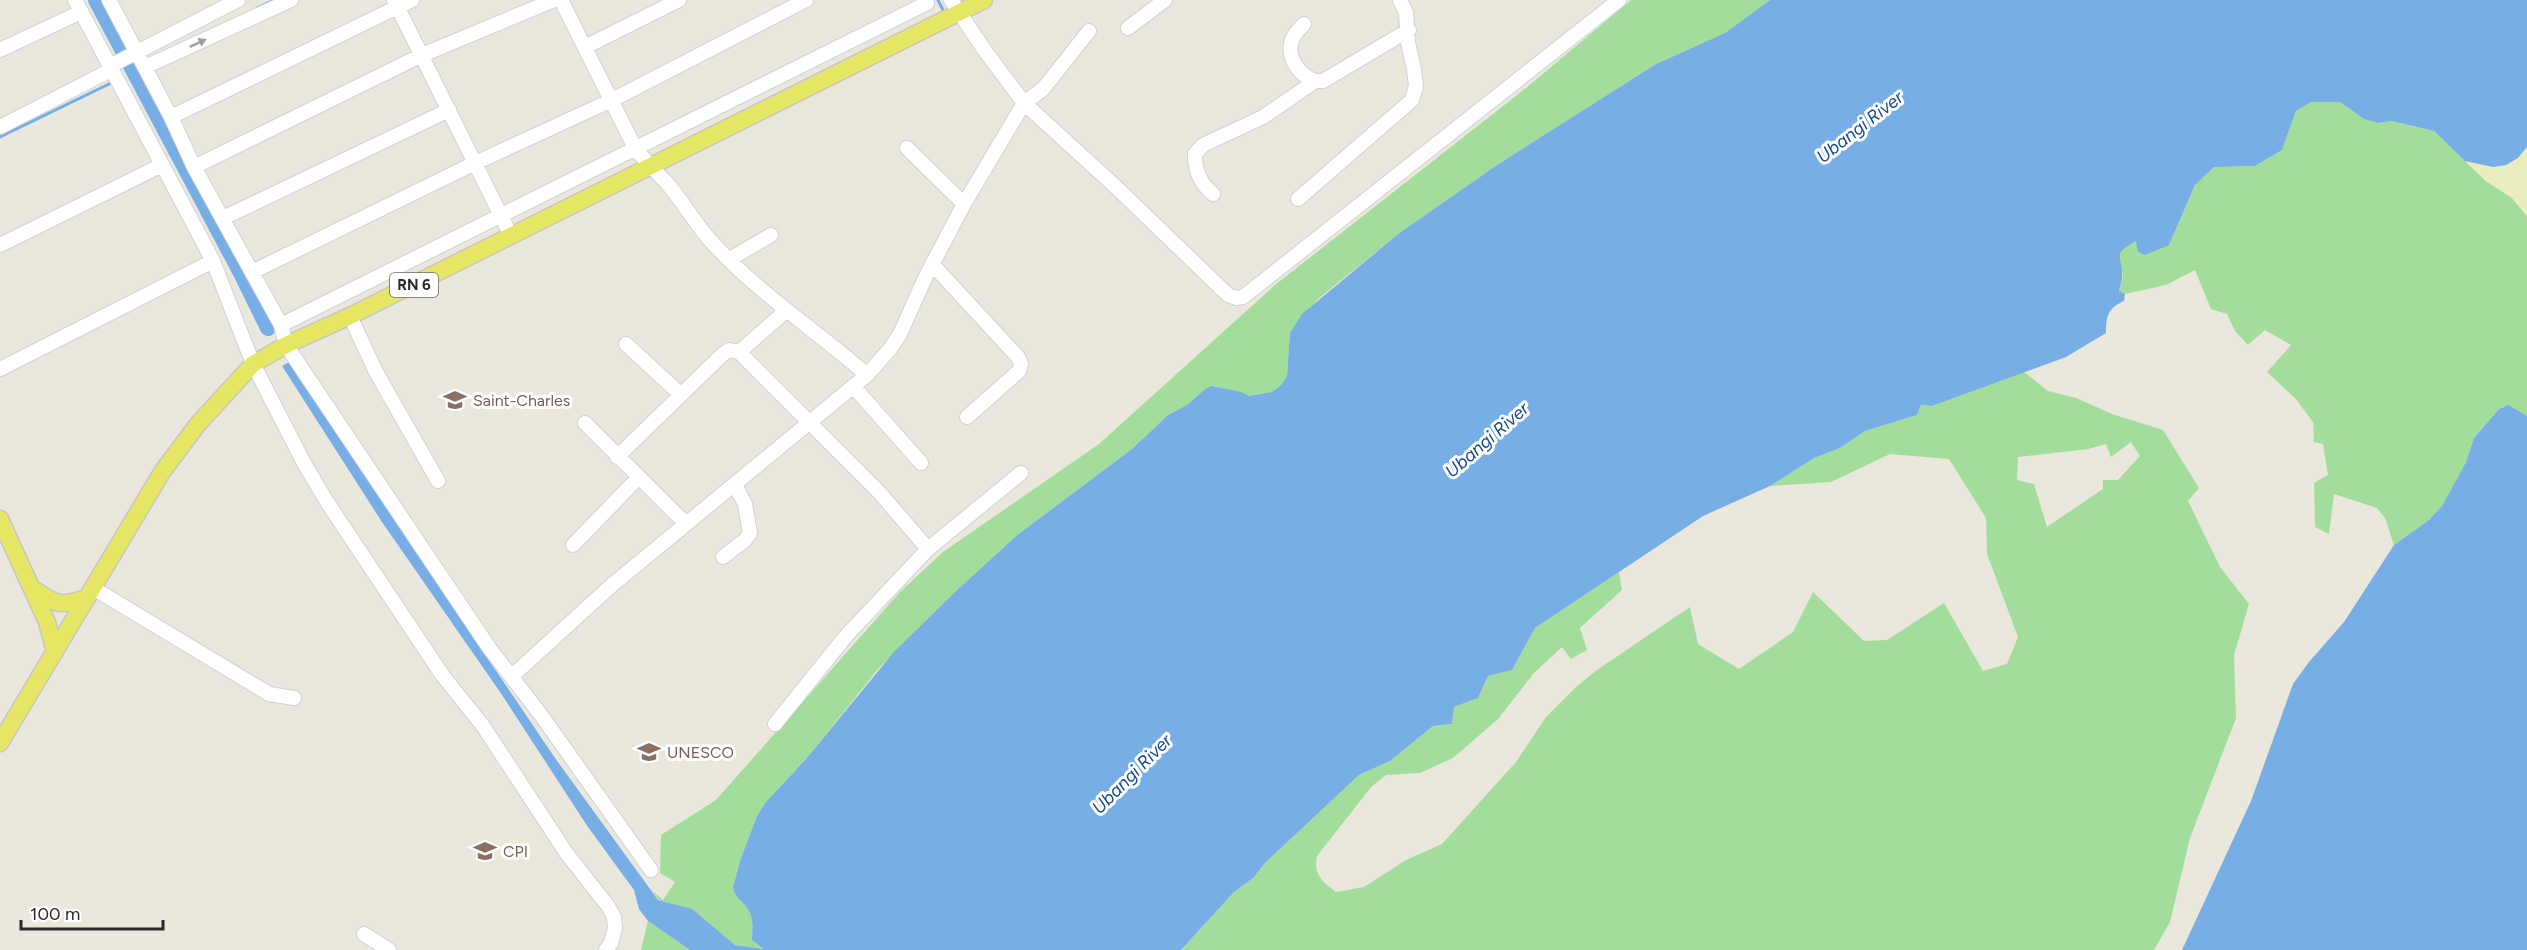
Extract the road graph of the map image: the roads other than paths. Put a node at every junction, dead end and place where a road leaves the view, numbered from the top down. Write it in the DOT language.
graph roads {
  1 [pos="109,0"];
  2 [pos="238,0"];
  3 [pos="291,0"];
  4 [pos="412,0"];
  5 [pos="554,0"];
  6 [pos="561,0"];
  7 [pos="679,0"];
  8 [pos="806,0"];
  9 [pos="984,0"];
  10 [pos="1165,0"];
  11 [pos="1400,0"];
  12 [pos="1619,0"];
  13 [pos="926,1"];
  14 [pos="396,4"];
  15 [pos="78,6"];
  16 [pos="955,7"];
  17 [pos="937,24"];
  18 [pos="1304,24"];
  19 [pos="1128,28"];
  20 [pos="1408,30"];
  21 [pos="1089,31"];
  22 [pos="585,47"];
  23 [pos="0,50"];
  24 [pos="136,53"];
  25 [pos="422,55"];
  26 [pos="145,67"];
  27 [pos="111,68"];
  28 [pos="1314,82"];
  29 [pos="612,100"];
  30 [pos="1024,103"];
  31 [pos="449,110"];
  32 [pos="171,117"];
  33 [pos="0,127"];
  34 [pos="635,148"];
  35 [pos="907,148"];
  36 [pos="473,164"];
  37 [pos="162,165"];
  38 [pos="194,167"];
  39 [pos="650,168"];
  40 [pos="1213,194"];
  41 [pos="1298,199"];
  42 [pos="964,204"];
  43 [pos="499,216"];
  44 [pos="224,218"];
  45 [pos="771,235"];
  46 [pos="511,236"];
  47 [pos="0,245"];
  48 [pos="730,259"];
  49 [pos="213,261"];
  50 [pos="932,264"];
  51 [pos="252,272"];
  52 [pos="787,310"];
  53 [pos="350,316"];
  54 [pos="281,325"];
  55 [pos="626,344"];
  56 [pos="286,345"];
  57 [pos="739,352"];
  58 [pos="253,364"];
  59 [pos="0,369"];
  60 [pos="867,375"];
  61 [pos="853,386"];
  62 [pos="680,394"];
  63 [pos="967,417"];
  64 [pos="809,421"];
  65 [pos="585,423"];
  66 [pos="617,457"];
  67 [pos="921,463"];
  68 [pos="1021,473"];
  69 [pos="639,478"];
  70 [pos="438,481"];
  71 [pos="735,485"];
  72 [pos="0,519"];
  73 [pos="685,523"];
  74 [pos="573,545"];
  75 [pos="928,549"];
  76 [pos="723,557"];
  77 [pos="32,587"];
  78 [pos="90,593"];
  79 [pos="55,652"];
  80 [pos="512,676"];
  81 [pos="294,698"];
  82 [pos="775,724"];
  83 [pos="0,743"];
  84 [pos="651,870"];
  85 [pos="364,934"];
  86 [pos="389,950"];
  87 [pos="606,950"];
  1 -- 24 [label="street"];
  2 -- 24 [label="street"];
  26 -- 3 [label="street, one-way"];
  4 -- 14 [label="street"];
  5 -- 25 [label="street"];
  6 -- 22 [label="street"];
  7 -- 22 [label="street"];
  8 -- 29 [label="street"];
  9 -- 16 [label="main road, RN 6"];
  10 -- 19 [label="street"];
  11 -- 20 [label="street"];
  12 -- 30 [label="street"];
  13 -- 17 [label="street"];
  13 -- 34 [label="street"];
  14 -- 25 [label="street"];
  14 -- 32 [label="street"];
  15 -- 23 [label="street"];
  15 -- 27 [label="street"];
  16 -- 17 [label="main road, RN 6"];
  16 -- 30 [label="street"];
  17 -- 39 [label="main road, RN 6"];
  18 -- 28 [label="street"];
  20 -- 28 [label="street"];
  20 -- 41 [label="street"];
  21 -- 30 [label="street"];
  22 -- 29 [label="street"];
  24 -- 26 [label="street"];
  24 -- 27 [label="street"];
  25 -- 31 [label="street"];
  25 -- 38 [label="street"];
  26 -- 32 [label="street"];
  27 -- 33 [label="street"];
  27 -- 37 [label="street"];
  28 -- 40 [label="street"];
  29 -- 34 [label="street"];
  29 -- 36 [label="street"];
  30 -- 42 [label="street"];
  31 -- 36 [label="street"];
  31 -- 44 [label="street"];
  32 -- 38 [label="street"];
  34 -- 39 [label="street"];
  34 -- 43 [label="street"];
  35 -- 42 [label="street"];
  36 -- 43 [label="street"];
  36 -- 51 [label="street"];
  37 -- 47 [label="street"];
  37 -- 49 [label="street"];
  38 -- 44 [label="street"];
  39 -- 46 [label="main road, RN 6"];
  39 -- 48 [label="street"];
  42 -- 50 [label="street"];
  43 -- 46 [label="street"];
  43 -- 54 [label="street"];
  44 -- 51 [label="street"];
  45 -- 48 [label="street"];
  46 -- 53 [label="main road, RN 6"];
  48 -- 52 [label="street"];
  49 -- 58 [label="street"];
  49 -- 59 [label="street"];
  50 -- 60 [label="street"];
  50 -- 63 [label="street"];
  51 -- 54 [label="street"];
  52 -- 57 [label="street"];
  52 -- 60 [label="street"];
  53 -- 56 [label="main road, RN 6"];
  53 -- 70 [label="street"];
  54 -- 56 [label="street"];
  55 -- 62 [label="street"];
  56 -- 58 [label="main road, RN 6"];
  56 -- 80 [label="street"];
  57 -- 62 [label="street"];
  57 -- 64 [label="street"];
  58 -- 78 [label="main road, RN 6"];
  58 -- 87 [label="street"];
  60 -- 61 [label="street"];
  61 -- 64 [label="street"];
  61 -- 67 [label="street"];
  62 -- 66 [label="street"];
  64 -- 71 [label="street"];
  64 -- 75 [label="street"];
  65 -- 66 [label="street"];
  66 -- 69 [label="street"];
  68 -- 75 [label="street"];
  69 -- 73 [label="street"];
  69 -- 74 [label="street"];
  71 -- 73 [label="street"];
  71 -- 76 [label="street"];
  72 -- 77 [label="main road"];
  73 -- 80 [label="street"];
  75 -- 82 [label="street"];
  77 -- 78 [label="main road"];
  77 -- 79 [label="main road"];
  78 -- 79 [label="main road, RN 6"];
  78 -- 81 [label="street"];
  79 -- 83 [label="main road, RN 6"];
  80 -- 84 [label="street"];
  85 -- 86 [label="street"];
}
